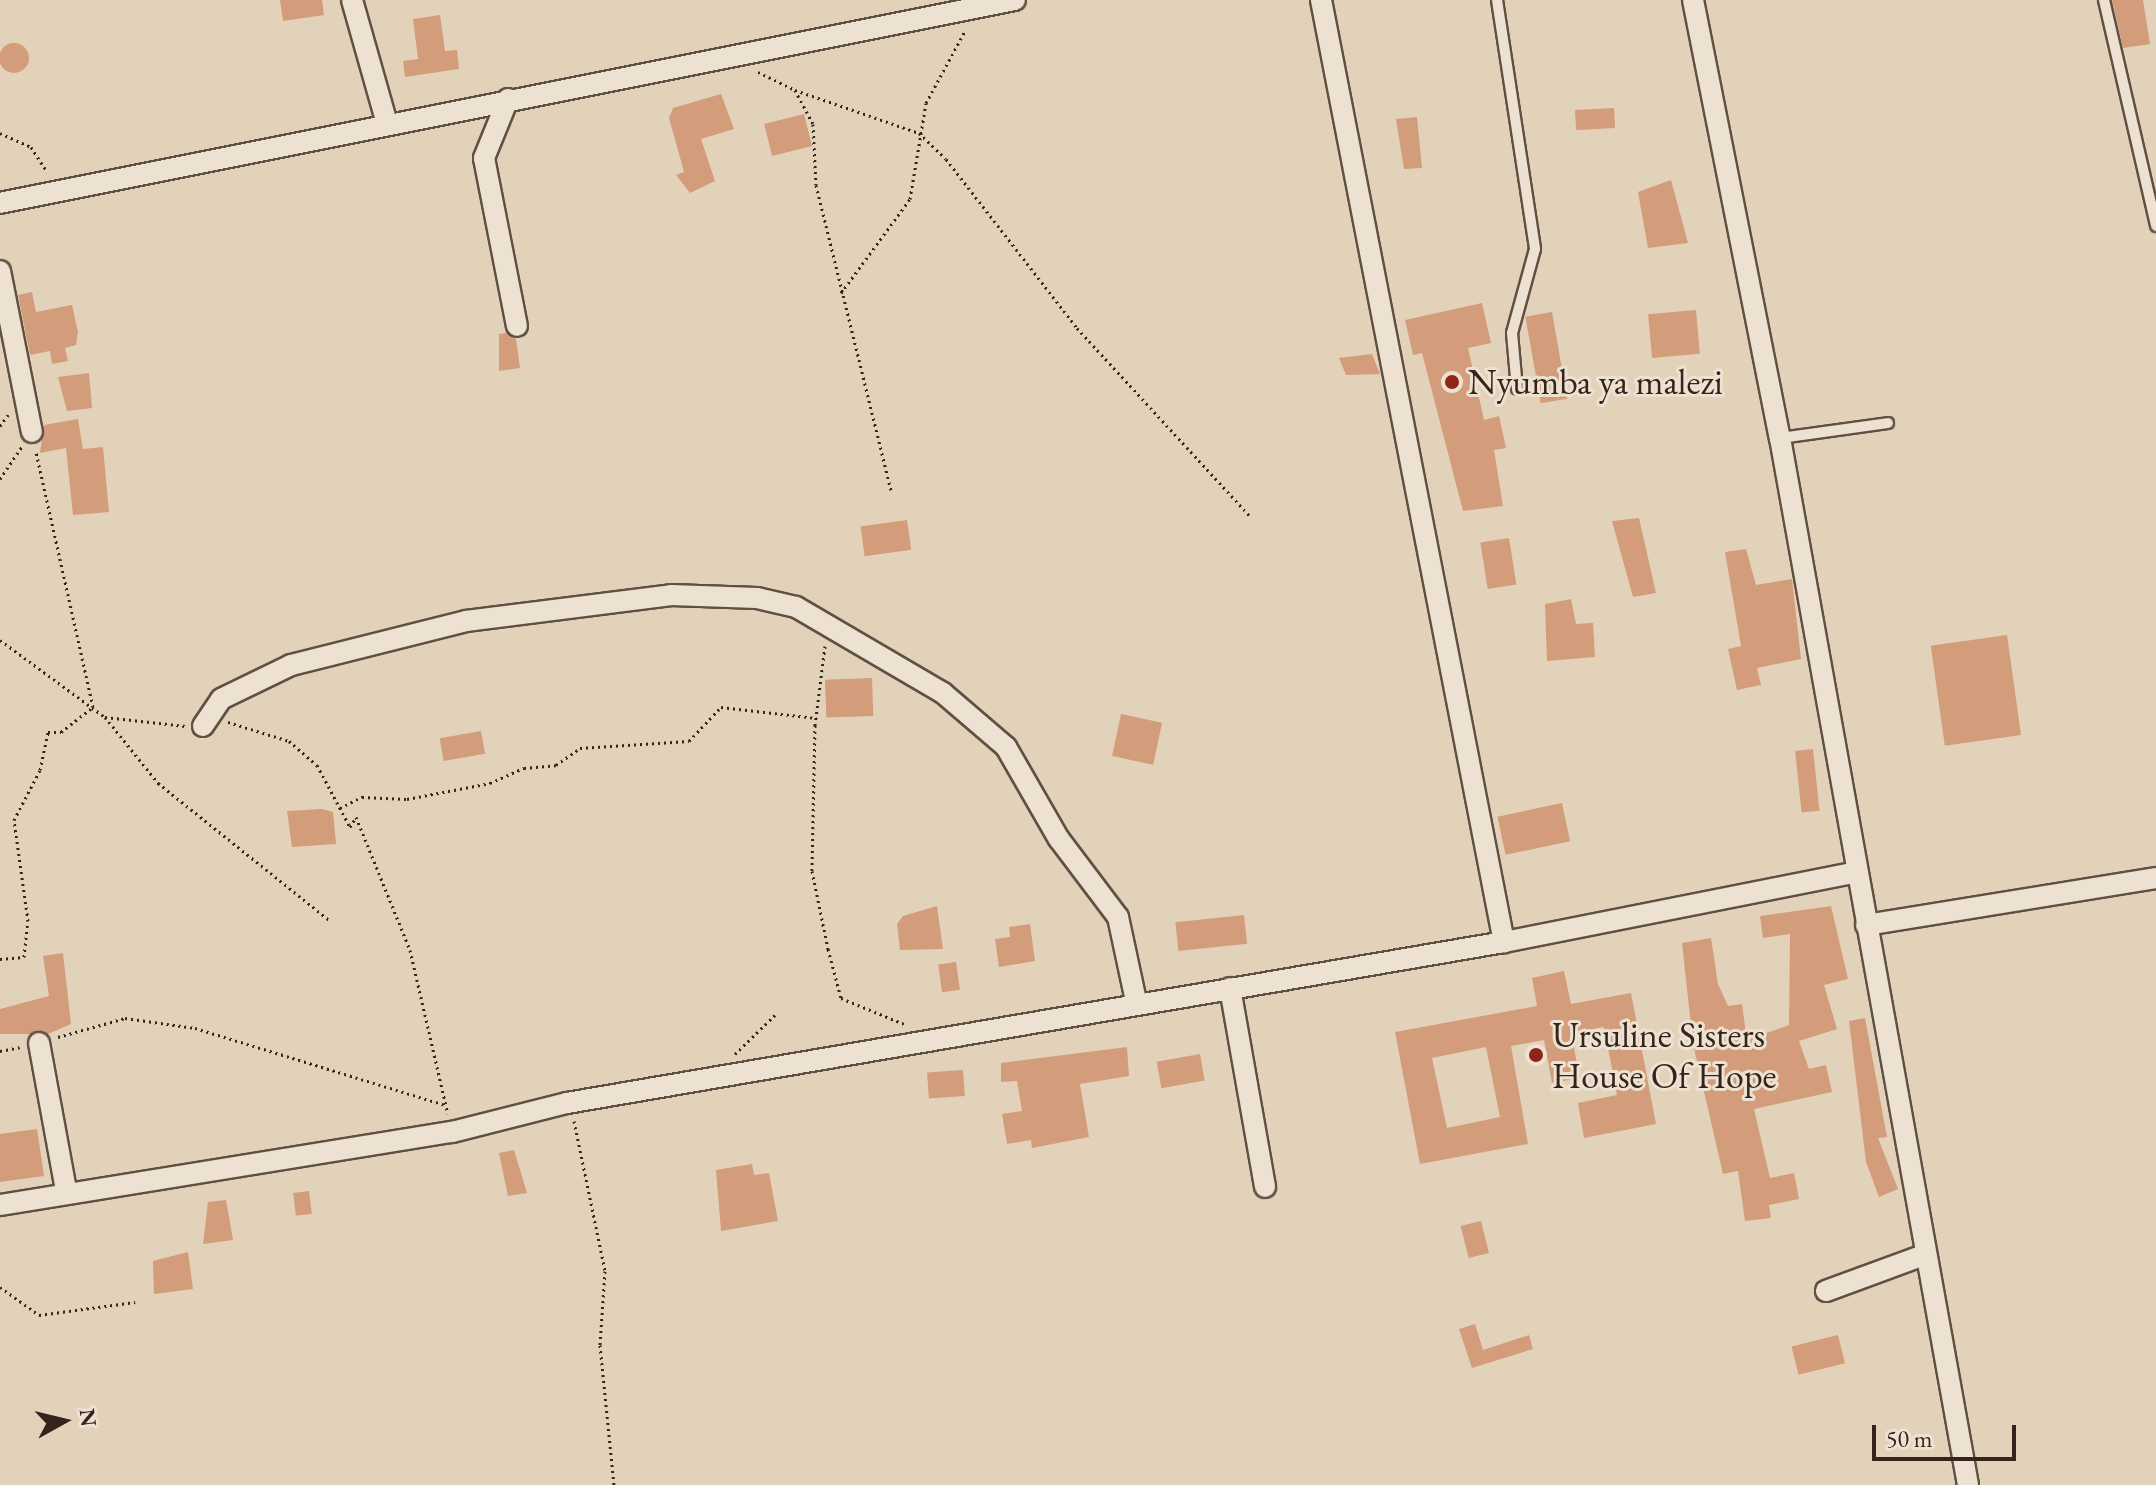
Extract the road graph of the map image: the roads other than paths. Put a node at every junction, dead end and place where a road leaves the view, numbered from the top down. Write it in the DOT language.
graph roads {
  1 [pos="352,0"];
  2 [pos="1015,0"];
  3 [pos="1321,0"];
  4 [pos="1497,0"];
  5 [pos="1693,0"];
  6 [pos="2104,0"];
  7 [pos="508,99"];
  8 [pos="387,124"];
  9 [pos="0,203"];
  10 [pos="2156,226"];
  11 [pos="0,271"];
  12 [pos="517,326"];
  13 [pos="1517,389"];
  14 [pos="1888,423"];
  15 [pos="32,432"];
  16 [pos="1780,438"];
  17 [pos="203,726"];
  18 [pos="1857,872"];
  19 [pos="2156,878"];
  20 [pos="1866,925"];
  21 [pos="1504,942"];
  22 [pos="1230,988"];
  23 [pos="1136,1001"];
  24 [pos="39,1043"];
  25 [pos="1265,1187"];
  26 [pos="66,1190"];
  27 [pos="0,1205"];
  28 [pos="1924,1255"];
  29 [pos="1826,1291"];
  30 [pos="1968,1485"];
  1 -- 8 [label="street"];
  2 -- 7 [label="street"];
  3 -- 21 [label="street"];
  4 -- 13 [label="lane"];
  5 -- 16 [label="street"];
  6 -- 10 [label="lane"];
  7 -- 8 [label="street"];
  7 -- 12 [label="street"];
  8 -- 9 [label="street"];
  11 -- 15 [label="street"];
  14 -- 16 [label="lane"];
  16 -- 18 [label="street"];
  17 -- 23 [label="street"];
  18 -- 20 [label="street"];
  18 -- 21 [label="street"];
  19 -- 20 [label="street"];
  20 -- 28 [label="street"];
  21 -- 22 [label="street"];
  22 -- 23 [label="street"];
  22 -- 25 [label="street"];
  23 -- 26 [label="street"];
  24 -- 26 [label="street"];
  26 -- 27 [label="street"];
  28 -- 29 [label="street"];
  28 -- 30 [label="street"];
}
